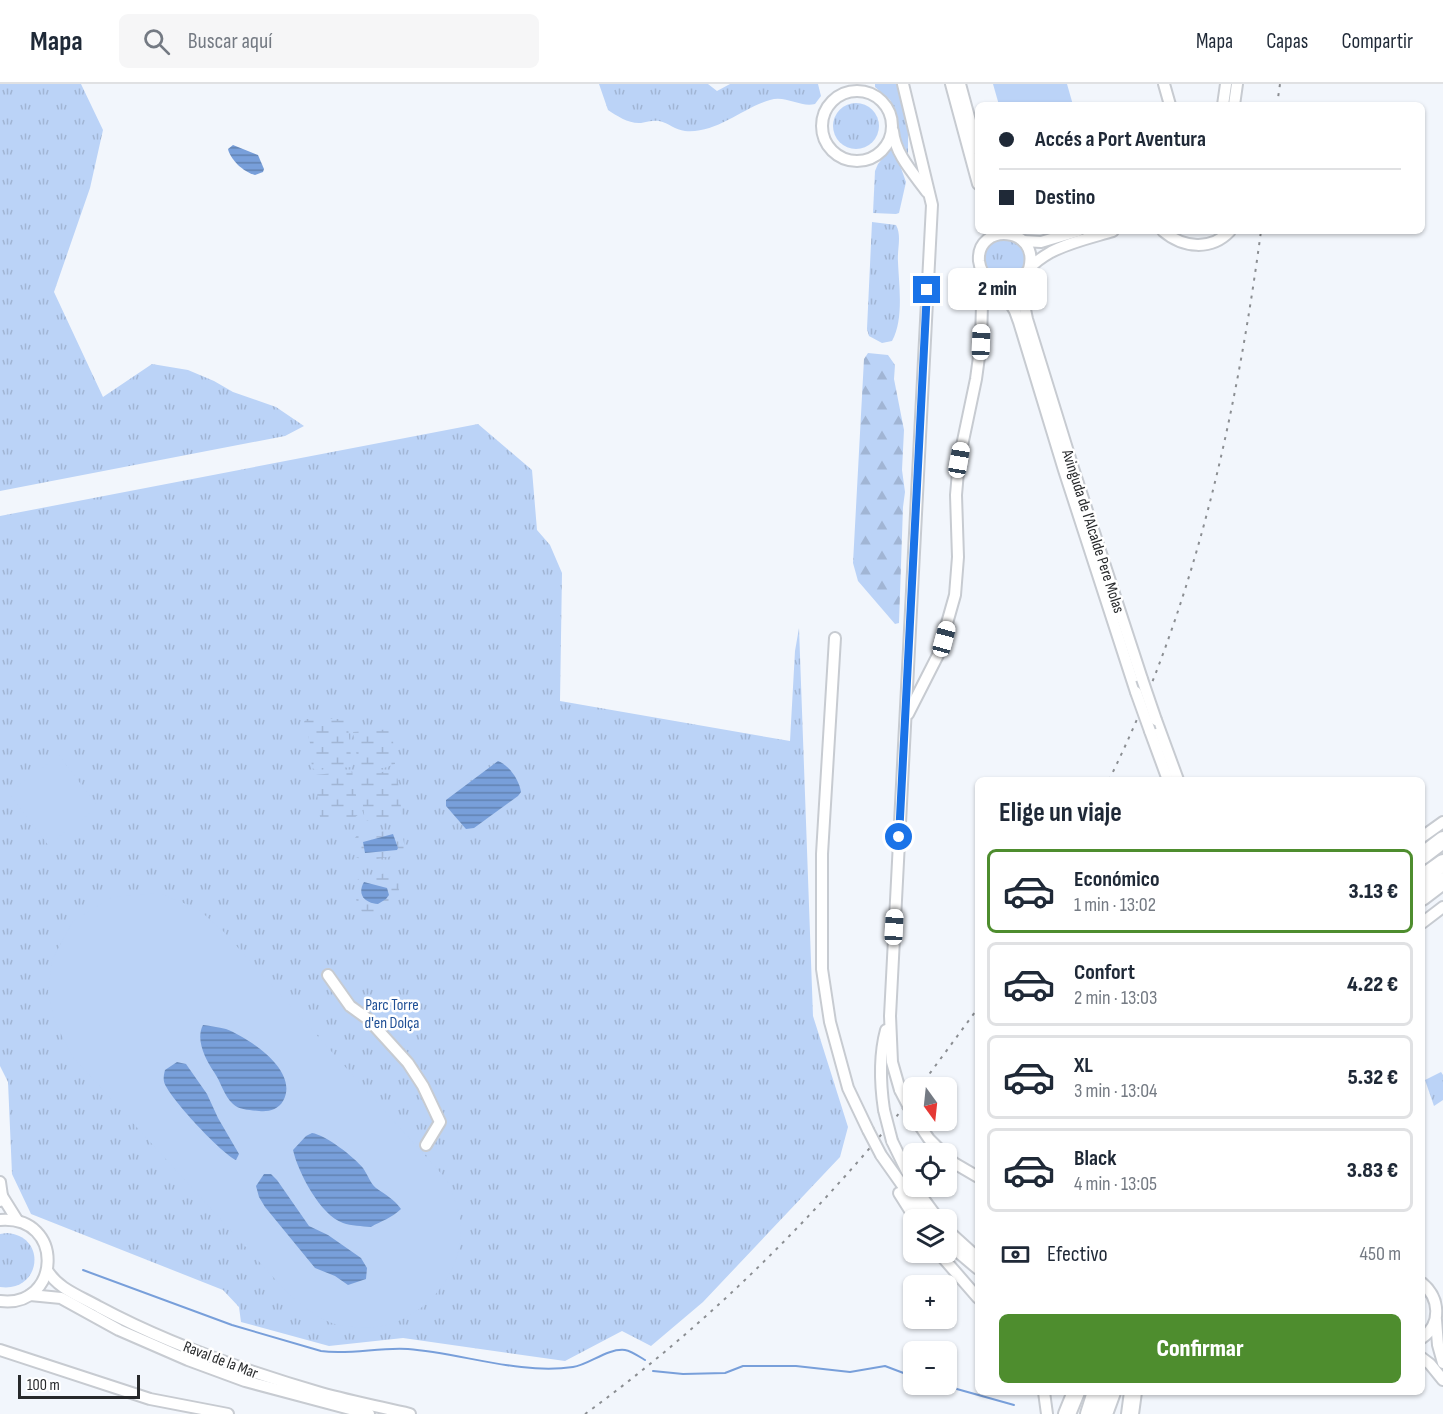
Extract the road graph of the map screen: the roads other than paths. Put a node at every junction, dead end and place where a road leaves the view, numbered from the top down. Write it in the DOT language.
graph roads {
  1 [pos="864,84"];
  2 [pos="903,84"];
  3 [pos="951,84"];
  4 [pos="960,84"];
  5 [pos="1164,84"];
  6 [pos="1226,84"];
  7 [pos="1237,84"];
  8 [pos="854,90"];
  9 [pos="1169,102"];
  10 [pos="1223,102"];
  11 [pos="1234,102"];
  12 [pos="892,123"];
  13 [pos="975,139"];
  14 [pos="975,173"];
  15 [pos="929,195"];
  16 [pos="984,234"];
  17 [pos="999,234"];
  18 [pos="1012,234"];
  19 [pos="1068,234"];
  20 [pos="1104,234"];
  21 [pos="1167,234"];
  22 [pos="1226,234"];
  23 [pos="1023,241"];
  24 [pos="984,244"];
  25 [pos="1029,269"];
  26 [pos="1021,280"];
  27 [pos="996,284"];
  28 [pos="835,638"];
  29 [pos="905,726"];
  30 [pos="1166,777"];
  31 [pos="1177,777"];
  32 [pos="1443,822"];
  33 [pos="1425,835"];
  34 [pos="1443,840"];
  35 [pos="1425,854"];
  36 [pos="1443,862"];
  37 [pos="1425,876"];
  38 [pos="1443,881"];
  39 [pos="1443,891"];
  40 [pos="1425,895"];
  41 [pos="1425,904"];
  42 [pos="1443,907"];
  43 [pos="1425,921"];
  44 [pos="328,975"];
  45 [pos="890,1016"];
  46 [pos="903,1096"];
  47 [pos="923,1131"];
  48 [pos="933,1143"];
  49 [pos="426,1145"];
  50 [pos="881,1155"];
  51 [pos="957,1165"];
  52 [pos="903,1167"];
  53 [pos="975,1175"];
  54 [pos="0,1182"];
  55 [pos="1,1198"];
  56 [pos="909,1209"];
  57 [pos="919,1209"];
  58 [pos="0,1220"];
  59 [pos="17,1220"];
  60 [pos="957,1242"];
  61 [pos="957,1250"];
  62 [pos="947,1263"];
  63 [pos="975,1263"];
  64 [pos="975,1264"];
  65 [pos="47,1270"];
  66 [pos="1425,1286"];
  67 [pos="30,1295"];
  68 [pos="975,1295"];
  69 [pos="0,1301"];
  70 [pos="1436,1317"];
  71 [pos="1425,1335"];
  72 [pos="0,1350"];
  73 [pos="1425,1360"];
  74 [pos="1443,1363"];
  75 [pos="1443,1380"];
  76 [pos="1044,1395"];
  77 [pos="1075,1395"];
  78 [pos="1095,1395"];
  79 [pos="1111,1395"];
  80 [pos="1133,1395"];
  81 [pos="228,1414"];
  82 [pos="369,1414"];
  83 [pos="410,1414"];
  84 [pos="1047,1414"];
  85 [pos="1067,1414"];
  86 [pos="1089,1414"];
  87 [pos="1104,1414"];
  88 [pos="1130,1414"];
  1 -- 8 [label="street"];
  2 -- 15 [label="street"];
  3 -- 14 [label="street"];
  4 -- 13 [label="street"];
  5 -- 9 [label="street"];
  6 -- 10 [label="street"];
  7 -- 11 [label="street"];
  8 -- 12 [label="street"];
  8 -- 12 [label="street"];
  12 -- 15 [label="street"];
  15 -- 29 [label="street"];
  16 -- 24 [label="street"];
  17 -- 24 [label="street"];
  18 -- 23 [label="street"];
  19 -- 23 [label="street"];
  20 -- 25 [label="street"];
  21 -- 22 [label="street"];
  23 -- 25 [label="street"];
  24 -- 27 [label="street"];
  25 -- 26 [label="street"];
  26 -- 27 [label="street"];
  26 -- 31 [label="street, Avinguda de l'Alcalde Pere Molas, bridge"];
  27 -- 29 [label="street"];
  27 -- 30 [label="street, Avinguda de l'Alcalde Pere Molas, bridge"];
  28 -- 50 [label="street, bridge"];
  29 -- 45 [label="street"];
  32 -- 33 [label="street"];
  34 -- 35 [label="highway"];
  36 -- 37 [label="highway"];
  38 -- 40 [label="highway"];
  39 -- 41 [label="highway"];
  42 -- 43 [label="street"];
  44 -- 49 [label="street"];
  45 -- 46 [label="street, bridge"];
  45 -- 52 [label="street, bridge"];
  47 -- 48 [label="street"];
  50 -- 56 [label="street"];
  50 -- 57 [label="street"];
  51 -- 53 [label="street"];
  54 -- 55 [label="street"];
  55 -- 59 [label="street"];
  58 -- 59 [label="street"];
  59 -- 65 [label="street"];
  60 -- 63 [label="street"];
  61 -- 64 [label="street"];
  62 -- 68 [label="street"];
  65 -- 67 [label="street"];
  65 -- 83 [label="street, Raval de la Mar"];
  66 -- 70 [label="street"];
  67 -- 69 [label="street, Raval de la Mar"];
  67 -- 82 [label="street, Raval de la Mar"];
  70 -- 71 [label="street"];
  70 -- 74 [label="street"];
  72 -- 81 [label="street"];
  73 -- 75 [label="street"];
  76 -- 84 [label="street"];
  77 -- 85 [label="highway"];
  78 -- 86 [label="highway"];
  79 -- 87 [label="highway"];
  80 -- 88 [label="highway"];
}
